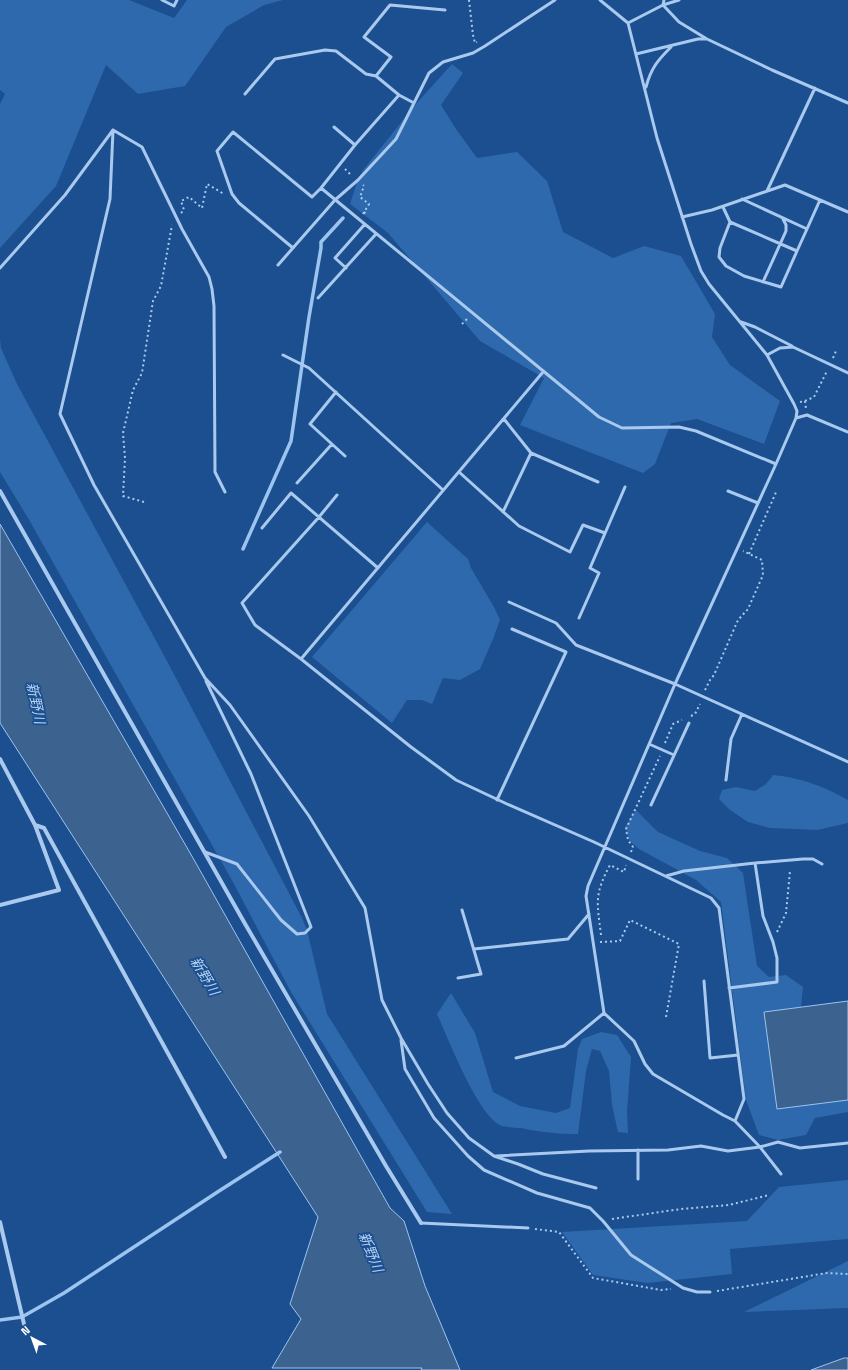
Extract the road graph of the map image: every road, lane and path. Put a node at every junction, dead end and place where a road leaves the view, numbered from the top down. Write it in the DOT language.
graph roads {
  1 [pos="162,0"];
  2 [pos="177,0"];
  3 [pos="469,0"];
  4 [pos="555,0"];
  5 [pos="600,0"];
  6 [pos="664,0"];
  7 [pos="679,0"];
  8 [pos="663,5"];
  9 [pos="444,10"];
  10 [pos="628,22"];
  11 [pos="708,39"];
  12 [pos="672,45"];
  13 [pos="486,46"];
  14 [pos="636,54"];
  15 [pos="376,76"];
  16 [pos="815,88"];
  17 [pos="646,89"];
  18 [pos="245,94"];
  19 [pos="399,96"];
  20 [pos="414,103"];
  21 [pos="848,103"];
  22 [pos="334,126"];
  23 [pos="113,130"];
  24 [pos="355,145"];
  25 [pos="339,165"];
  26 [pos="358,180"];
  27 [pos="321,188"];
  28 [pos="767,191"];
  29 [pos="232,194"];
  30 [pos="742,199"];
  31 [pos="335,200"];
  32 [pos="820,200"];
  33 [pos="723,207"];
  34 [pos="364,212"];
  35 [pos="848,212"];
  36 [pos="367,215"];
  37 [pos="176,216"];
  38 [pos="682,217"];
  39 [pos="783,218"];
  40 [pos="360,220"];
  41 [pos="730,222"];
  42 [pos="364,224"];
  43 [pos="807,229"];
  44 [pos="376,234"];
  45 [pos="780,244"];
  46 [pos="293,248"];
  47 [pos="797,251"];
  48 [pos="278,265"];
  49 [pos="0,268"];
  50 [pos="346,268"];
  51 [pos="763,282"];
  52 [pos="318,298"];
  53 [pos="740,322"];
  54 [pos="793,347"];
  55 [pos="836,351"];
  56 [pos="283,355"];
  57 [pos="767,355"];
  58 [pos="830,364"];
  59 [pos="543,372"];
  60 [pos="848,373"];
  61 [pos="336,392"];
  62 [pos="805,401"];
  63 [pos="796,418"];
  64 [pos="504,419"];
  65 [pos="848,432"];
  66 [pos="332,444"];
  67 [pos="531,453"];
  68 [pos="345,456"];
  69 [pos="776,464"];
  70 [pos="459,472"];
  71 [pos="598,482"];
  72 [pos="297,483"];
  73 [pos="625,488"];
  74 [pos="443,490"];
  75 [pos="778,490"];
  76 [pos="0,491"];
  77 [pos="728,491"];
  78 [pos="225,492"];
  79 [pos="337,496"];
  80 [pos="144,502"];
  81 [pos="758,504"];
  82 [pos="503,512"];
  83 [pos="319,517"];
  84 [pos="262,528"];
  85 [pos="605,533"];
  86 [pos="749,554"];
  87 [pos="378,568"];
  88 [pos="509,602"];
  89 [pos="580,618"];
  90 [pos="512,628"];
  91 [pos="301,659"];
  92 [pos="205,678"];
  93 [pos="675,684"];
  94 [pos="742,714"];
  95 [pos="689,723"];
  96 [pos="649,744"];
  97 [pos="674,755"];
  98 [pos="0,759"];
  99 [pos="848,762"];
  100 [pos="726,780"];
  101 [pos="497,800"];
  102 [pos="651,804"];
  103 [pos="35,825"];
  104 [pos="605,847"];
  105 [pos="205,852"];
  106 [pos="755,863"];
  107 [pos="822,864"];
  108 [pos="790,871"];
  109 [pos="666,876"];
  110 [pos="0,905"];
  111 [pos="462,910"];
  112 [pos="589,914"];
  113 [pos="773,942"];
  114 [pos="593,943"];
  115 [pos="474,949"];
  116 [pos="458,978"];
  117 [pos="704,981"];
  118 [pos="729,988"];
  119 [pos="604,1013"];
  120 [pos="666,1017"];
  121 [pos="401,1038"];
  122 [pos="738,1054"];
  123 [pos="516,1058"];
  124 [pos="735,1121"];
  125 [pos="848,1143"];
  126 [pos="760,1147"];
  127 [pos="638,1150"];
  128 [pos="494,1156"];
  129 [pos="225,1157"];
  130 [pos="781,1174"];
  131 [pos="638,1179"];
  132 [pos="596,1188"];
  133 [pos="769,1195"];
  134 [pos="603,1221"];
  135 [pos="0,1222"];
  136 [pos="422,1223"];
  137 [pos="528,1228"];
  138 [pos="848,1274"];
  139 [pos="683,1288"];
  140 [pos="710,1292"];
  141 [pos="24,1324"];
  1 -- 2 [label="lane"];
  3 -- 13 [label="path"];
  4 -- 13 [label="lane"];
  5 -- 10 [label="lane"];
  6 -- 8 [label="lane"];
  7 -- 8 [label="lane"];
  8 -- 10 [label="lane"];
  8 -- 11 [label="lane"];
  9 -- 15 [label="lane"];
  10 -- 14 [label="lane"];
  11 -- 12 [label="lane"];
  11 -- 16 [label="lane"];
  12 -- 14 [label="lane"];
  12 -- 17 [label="lane"];
  13 -- 20 [label="lane"];
  14 -- 17 [label="lane"];
  15 -- 18 [label="lane"];
  15 -- 19 [label="lane"];
  16 -- 21 [label="lane"];
  16 -- 28 [label="lane"];
  17 -- 38 [label="lane"];
  19 -- 20 [label="lane"];
  19 -- 24 [label="lane"];
  20 -- 26 [label="lane"];
  22 -- 24 [label="lane"];
  23 -- 37 [label="lane"];
  23 -- 49 [label="lane"];
  23 -- 92 [label="lane"];
  24 -- 25 [label="lane"];
  25 -- 26 [label="path"];
  25 -- 27 [label="lane"];
  26 -- 31 [label="lane"];
  26 -- 34 [label="path"];
  27 -- 29 [label="lane"];
  27 -- 31 [label="lane"];
  28 -- 30 [label="lane"];
  28 -- 32 [label="lane"];
  29 -- 37 [label="path"];
  29 -- 46 [label="lane"];
  30 -- 33 [label="lane"];
  30 -- 39 [label="lane"];
  31 -- 40 [label="lane"];
  31 -- 46 [label="lane"];
  32 -- 35 [label="lane"];
  32 -- 43 [label="lane"];
  33 -- 38 [label="lane"];
  33 -- 41 [label="lane"];
  34 -- 36 [label="path"];
  34 -- 40 [label="path"];
  37 -- 78 [label="lane"];
  37 -- 80 [label="path"];
  38 -- 53 [label="lane"];
  39 -- 43 [label="lane"];
  39 -- 45 [label="lane"];
  40 -- 42 [label="lane"];
  41 -- 45 [label="lane"];
  41 -- 51 [label="lane"];
  42 -- 44 [label="lane"];
  42 -- 50 [label="lane"];
  43 -- 47 [label="lane"];
  44 -- 50 [label="lane"];
  44 -- 59 [label="lane"];
  45 -- 47 [label="lane"];
  45 -- 51 [label="lane"];
  46 -- 48 [label="lane"];
  47 -- 51 [label="lane"];
  50 -- 52 [label="lane"];
  53 -- 54 [label="lane"];
  53 -- 57 [label="lane"];
  54 -- 57 [label="lane"];
  54 -- 58 [label="lane"];
  55 -- 58 [label="path"];
  56 -- 61 [label="lane"];
  57 -- 63 [label="lane"];
  58 -- 60 [label="lane"];
  58 -- 62 [label="path"];
  59 -- 64 [label="lane"];
  59 -- 69 [label="lane"];
  61 -- 66 [label="lane"];
  61 -- 74 [label="lane"];
  63 -- 65 [label="lane"];
  63 -- 69 [label="lane"];
  64 -- 67 [label="lane"];
  64 -- 70 [label="lane"];
  66 -- 68 [label="lane"];
  66 -- 72 [label="lane"];
  67 -- 71 [label="lane"];
  67 -- 82 [label="lane"];
  69 -- 81 [label="lane"];
  70 -- 74 [label="lane"];
  70 -- 82 [label="lane"];
  73 -- 85 [label="lane"];
  74 -- 87 [label="lane"];
  75 -- 86 [label="path"];
  76 -- 105 [label="street"];
  77 -- 81 [label="lane"];
  79 -- 83 [label="lane"];
  81 -- 93 [label="lane"];
  82 -- 85 [label="lane"];
  83 -- 84 [label="lane"];
  83 -- 87 [label="lane"];
  83 -- 91 [label="lane"];
  85 -- 89 [label="lane"];
  87 -- 91 [label="lane"];
  88 -- 93 [label="lane"];
  90 -- 101 [label="lane"];
  91 -- 101 [label="lane"];
  92 -- 105 [label="lane"];
  92 -- 121 [label="lane"];
  93 -- 94 [label="lane"];
  93 -- 96 [label="lane"];
  94 -- 99 [label="lane"];
  94 -- 100 [label="lane"];
  95 -- 97 [label="lane"];
  96 -- 97 [label="lane"];
  96 -- 104 [label="lane"];
  97 -- 102 [label="lane"];
  98 -- 103 [label="street"];
  101 -- 104 [label="lane"];
  103 -- 110 [label="street"];
  103 -- 129 [label="street"];
  104 -- 109 [label="lane"];
  104 -- 112 [label="lane"];
  105 -- 136 [label="street"];
  106 -- 107 [label="lane"];
  106 -- 109 [label="lane"];
  106 -- 113 [label="lane"];
  108 -- 113 [label="path"];
  109 -- 118 [label="lane"];
  111 -- 115 [label="lane"];
  112 -- 114 [label="lane"];
  112 -- 115 [label="lane"];
  113 -- 118 [label="lane"];
  114 -- 119 [label="lane"];
  114 -- 120 [label="path"];
  115 -- 116 [label="lane"];
  117 -- 122 [label="lane"];
  118 -- 122 [label="lane"];
  119 -- 123 [label="lane"];
  119 -- 124 [label="lane"];
  121 -- 128 [label="lane"];
  121 -- 134 [label="lane"];
  122 -- 124 [label="lane"];
  124 -- 126 [label="lane"];
  125 -- 126 [label="lane"];
  126 -- 127 [label="lane"];
  126 -- 130 [label="lane"];
  127 -- 128 [label="lane"];
  127 -- 131 [label="lane"];
  128 -- 132 [label="lane"];
  133 -- 134 [label="path"];
  134 -- 139 [label="lane"];
  135 -- 141 [label="street"];
  136 -- 137 [label="lane"];
  137 -- 139 [label="path"];
  138 -- 140 [label="path"];
  139 -- 140 [label="lane"];
}
